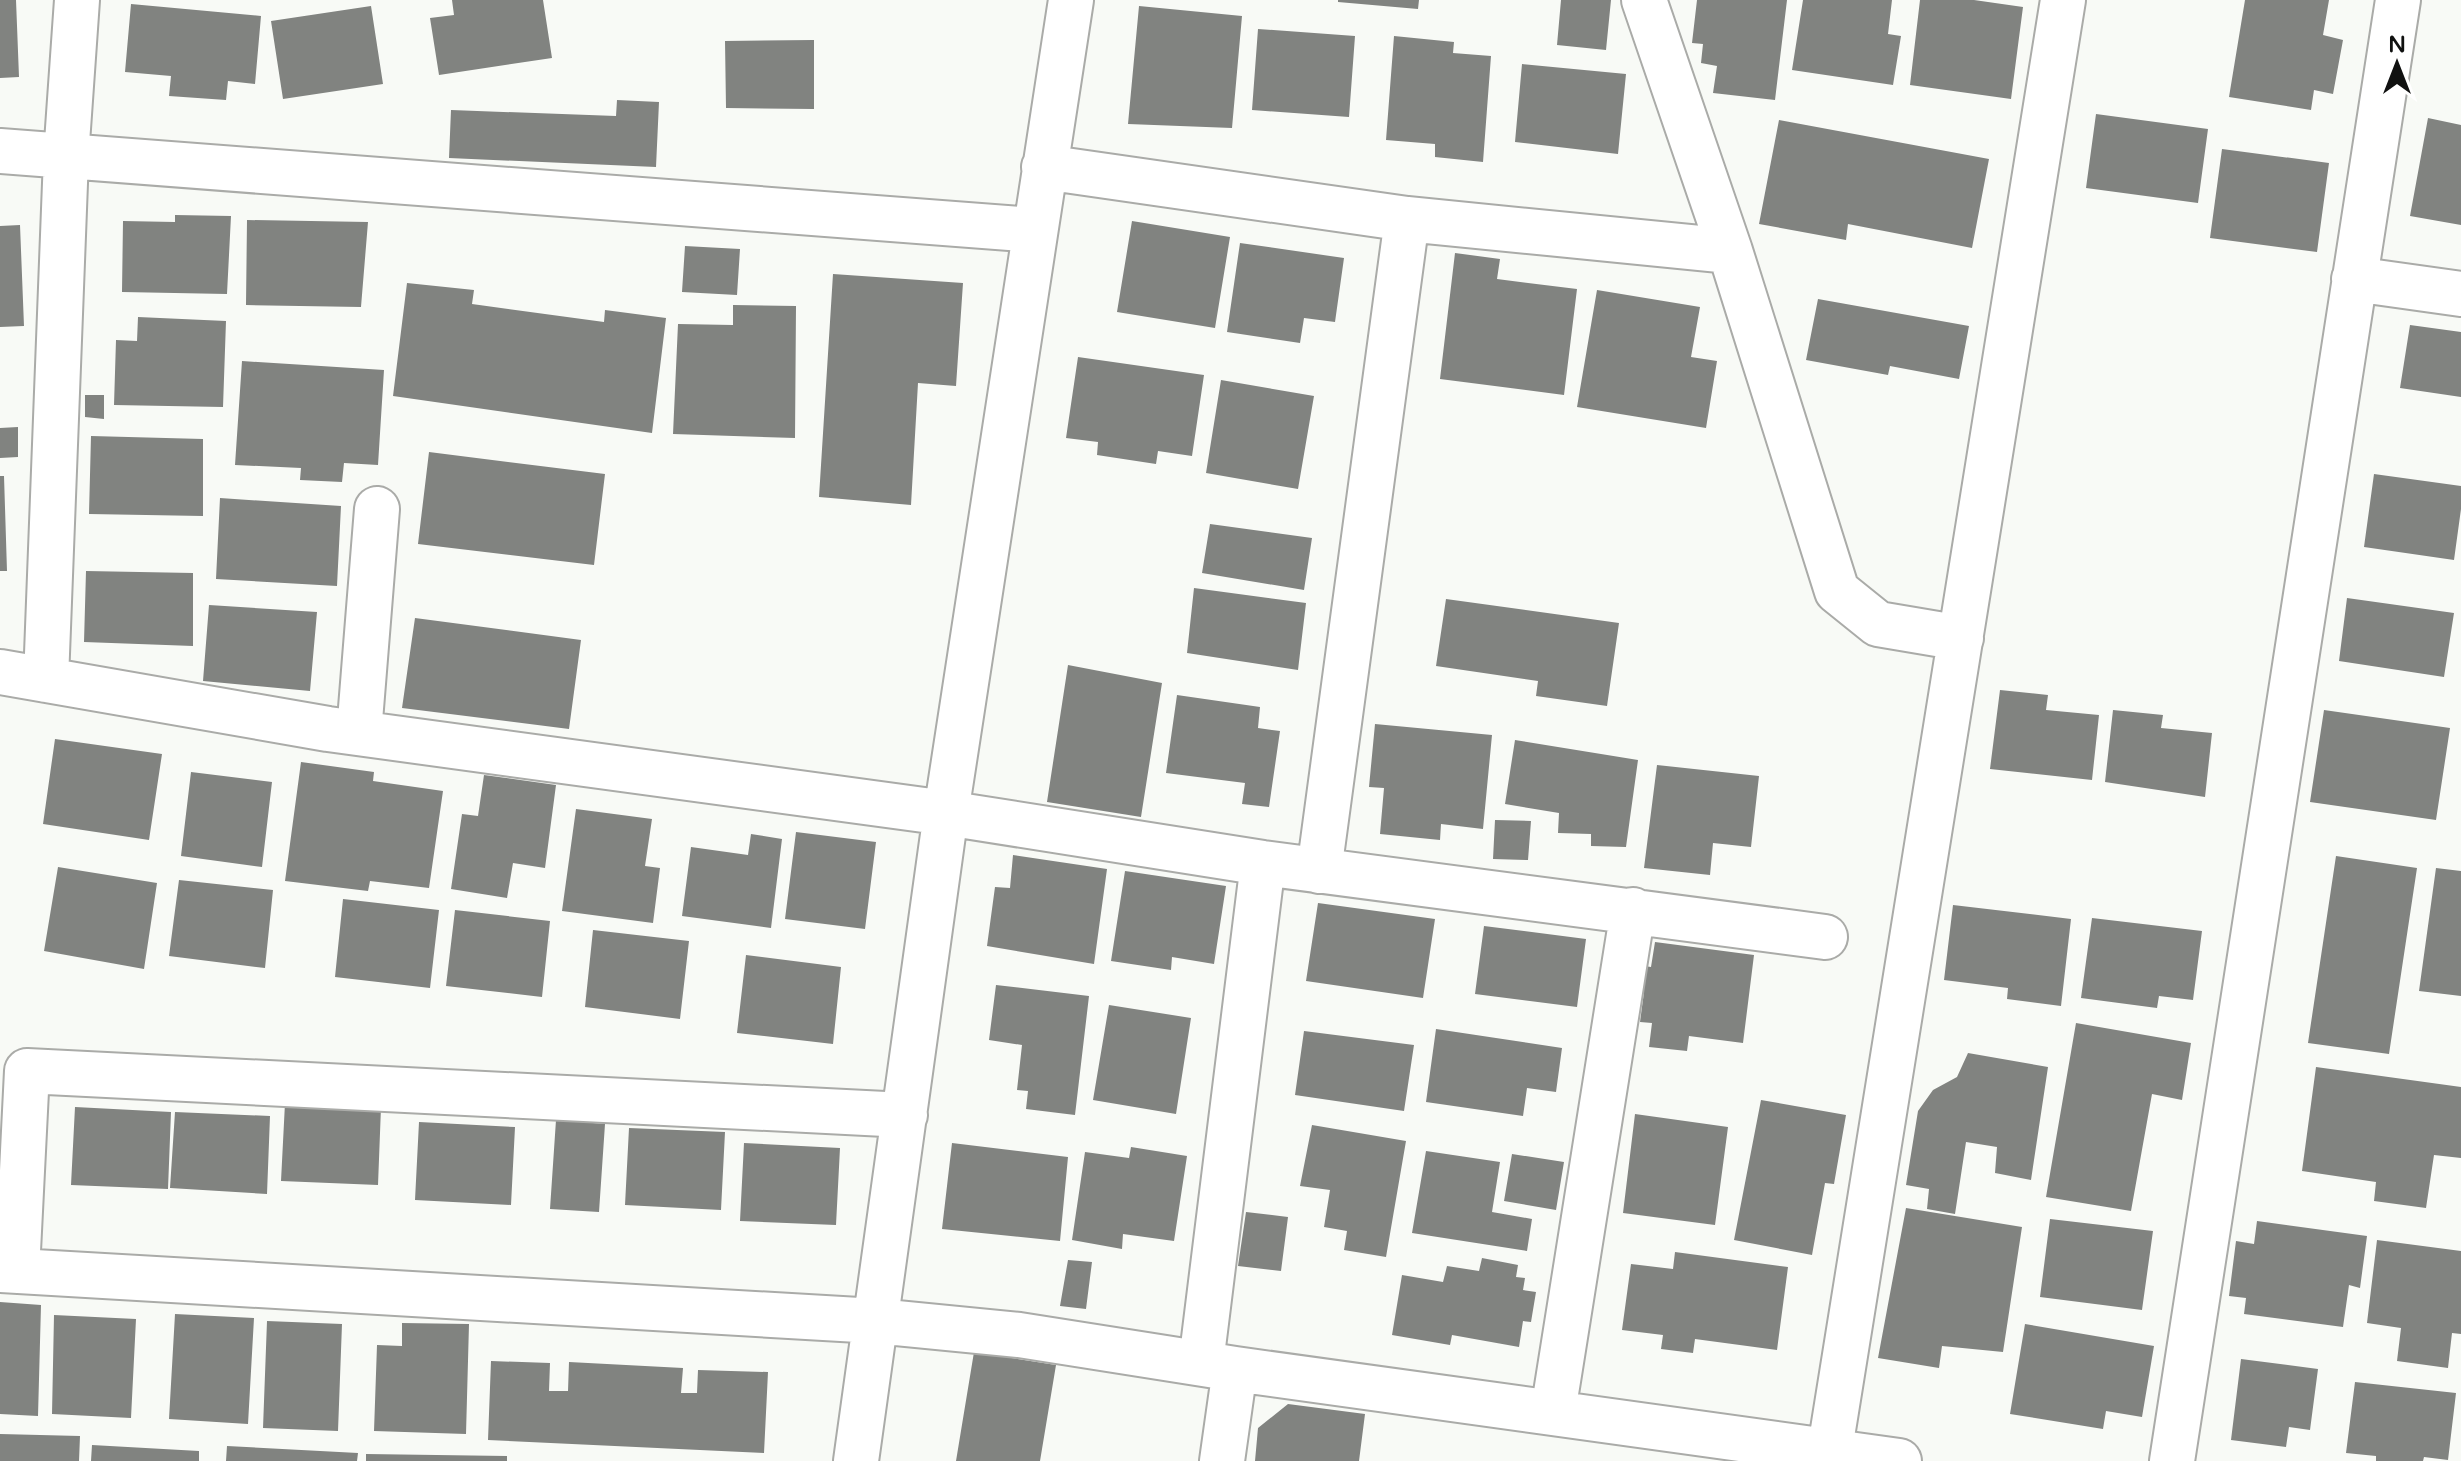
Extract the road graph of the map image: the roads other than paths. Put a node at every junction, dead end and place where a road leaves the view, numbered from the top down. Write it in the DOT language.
graph roads {
  1 [pos="77,0"];
  2 [pos="1071,0"];
  3 [pos="1644,0"];
  4 [pos="2063,0"];
  5 [pos="2398,0"];
  6 [pos="0,151"];
  7 [pos="66,157"];
  8 [pos="1044,167"];
  9 [pos="1407,219"];
  10 [pos="1034,230"];
  11 [pos="1730,251"];
  12 [pos="2354,279"];
  13 [pos="2461,294"];
  14 [pos="377,509"];
  15 [pos="1961,638"];
  16 [pos="0,672"];
  17 [pos="46,680"];
  18 [pos="359,733"];
  19 [pos="946,813"];
  20 [pos="1263,863"];
  21 [pos="1319,871"];
  22 [pos="1633,910"];
  23 [pos="1825,937"];
  24 [pos="905,1115"];
  25 [pos="9,1271"];
  26 [pos="876,1321"];
  27 [pos="1218,1366"];
  28 [pos="1553,1412"];
  29 [pos="1829,1455"];
  30 [pos="856,1461"];
  31 [pos="1222,1461"];
  32 [pos="1899,1461"];
  33 [pos="2172,1461"];
  1 -- 7 [label="street"];
  2 -- 8 [label="street"];
  3 -- 11 [label="street"];
  4 -- 15 [label="street"];
  5 -- 12 [label="street"];
  6 -- 7 [label="street"];
  7 -- 10 [label="street"];
  7 -- 17 [label="street"];
  8 -- 9 [label="street"];
  8 -- 10 [label="street"];
  9 -- 11 [label="street"];
  9 -- 21 [label="street"];
  10 -- 19 [label="street"];
  11 -- 15 [label="street"];
  12 -- 13 [label="street"];
  12 -- 33 [label="street"];
  14 -- 18 [label="street"];
  15 -- 29 [label="street"];
  16 -- 17 [label="street"];
  17 -- 18 [label="street"];
  18 -- 19 [label="street"];
  19 -- 20 [label="street"];
  19 -- 24 [label="street"];
  20 -- 21 [label="street"];
  20 -- 27 [label="street"];
  21 -- 22 [label="street"];
  22 -- 23 [label="street"];
  22 -- 28 [label="street"];
  24 -- 25 [label="street"];
  24 -- 26 [label="street"];
  25 -- 26 [label="street"];
  26 -- 27 [label="street"];
  26 -- 30 [label="street"];
  27 -- 28 [label="street"];
  27 -- 31 [label="street"];
  28 -- 29 [label="street"];
  29 -- 32 [label="street"];
}
